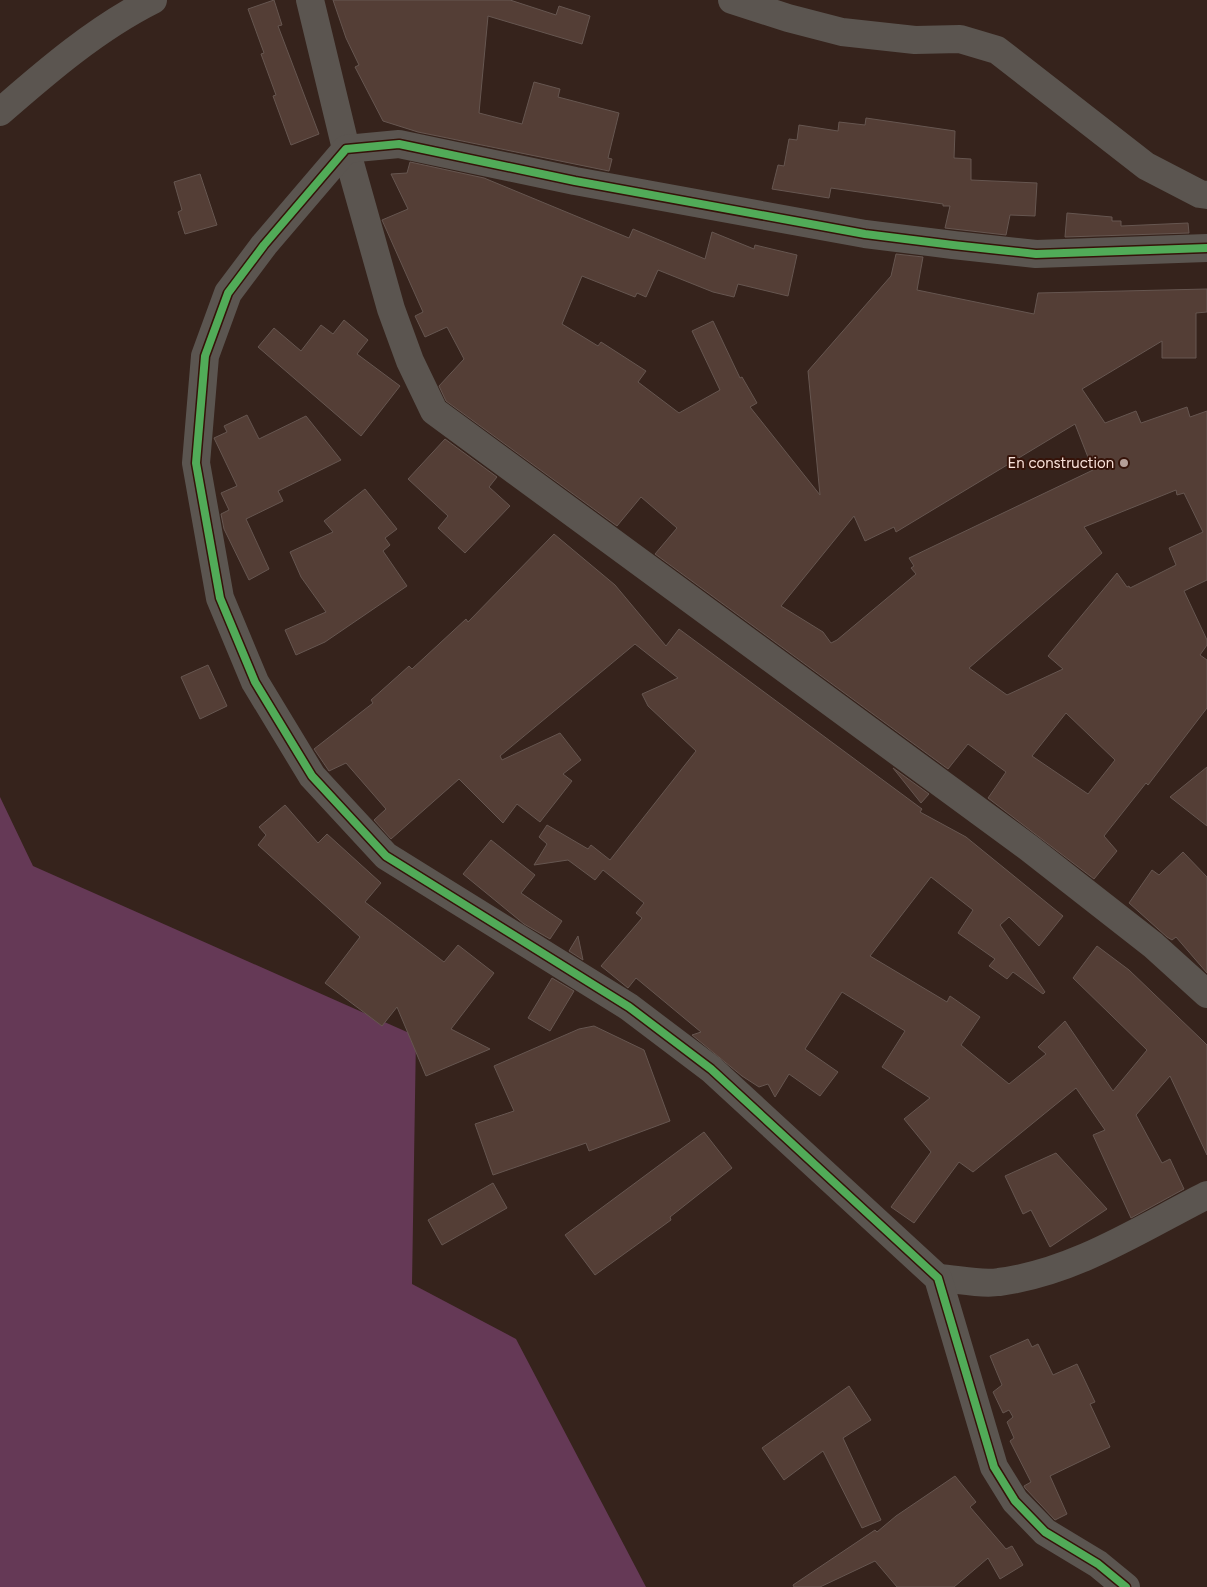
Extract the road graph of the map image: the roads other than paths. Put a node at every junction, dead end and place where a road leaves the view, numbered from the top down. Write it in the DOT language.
graph roads {
  1 [pos="154,0"];
  2 [pos="310,0"];
  3 [pos="732,0"];
  4 [pos="0,112"];
  5 [pos="346,149"];
  6 [pos="1207,195"];
  7 [pos="1207,248"];
  8 [pos="1207,994"];
  9 [pos="1207,1195"];
  10 [pos="938,1278"];
  11 [pos="1126,1587"];
  1 -- 4 [label="street"];
  2 -- 5 [label="street"];
  3 -- 6 [label="street"];
  5 -- 7 [label="street"];
  5 -- 8 [label="street"];
  5 -- 10 [label="street"];
  9 -- 10 [label="street"];
  10 -- 11 [label="street"];
}
